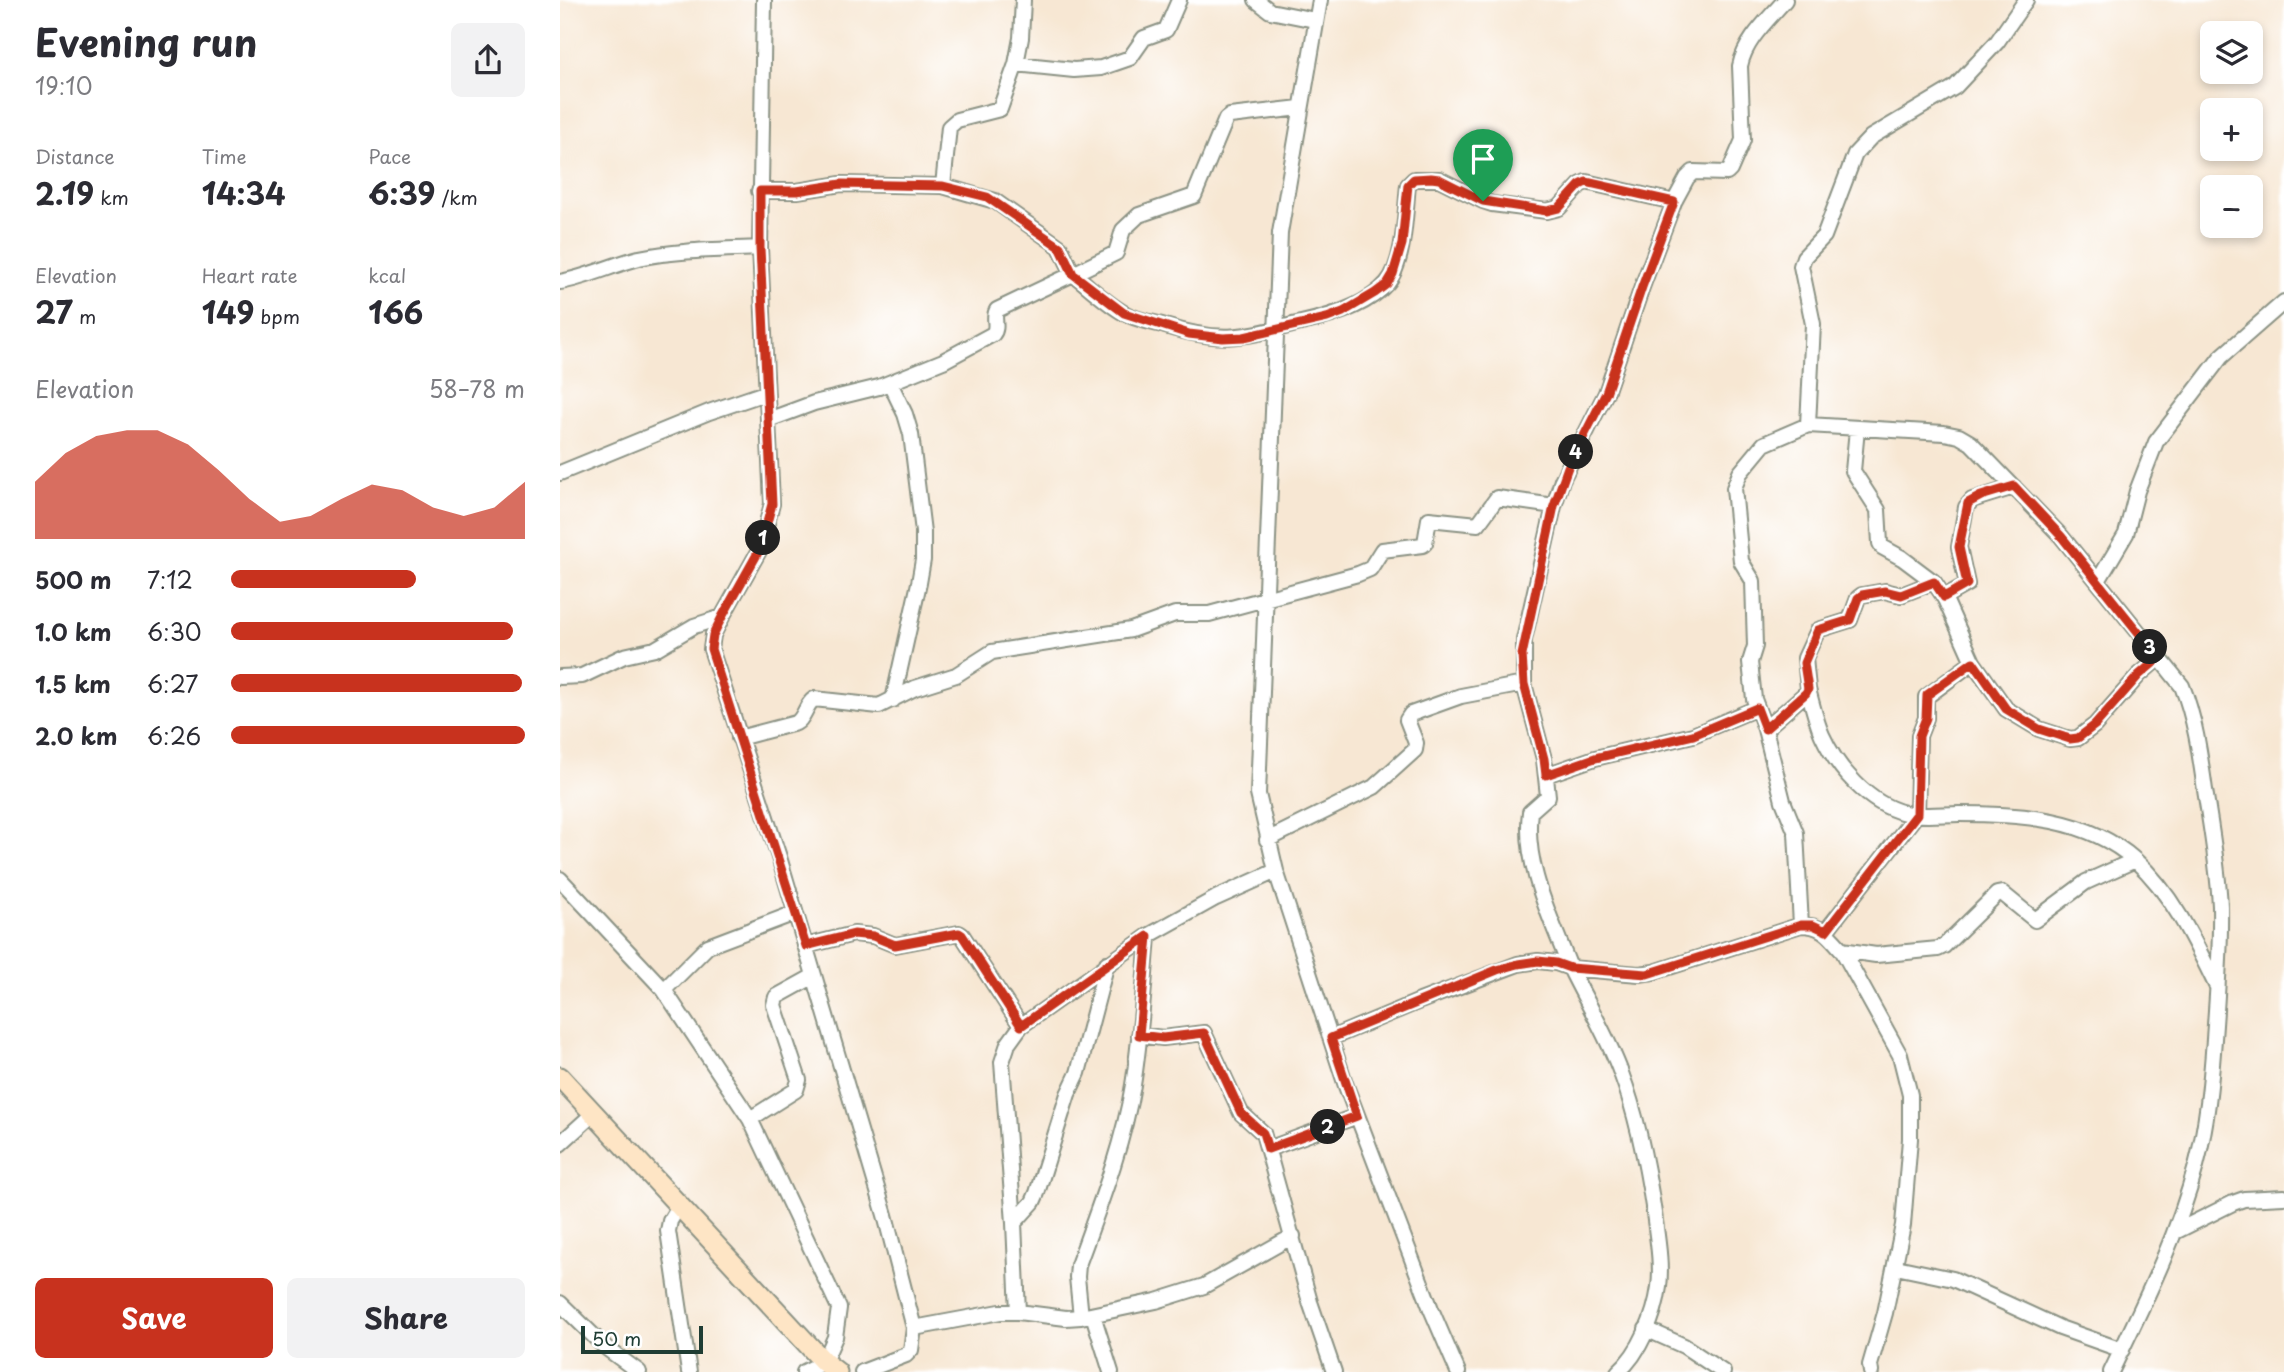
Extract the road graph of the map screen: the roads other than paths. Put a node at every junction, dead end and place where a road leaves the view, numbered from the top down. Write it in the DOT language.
graph roads {
  1 [pos="764,0"];
  2 [pos="1023,0"];
  3 [pos="1179,0"];
  4 [pos="1256,0"];
  5 [pos="1320,0"];
  6 [pos="1785,0"];
  7 [pos="2026,0"];
  8 [pos="1315,20"];
  9 [pos="1016,64"];
  10 [pos="1300,108"];
  11 [pos="943,186"];
  12 [pos="760,191"];
  13 [pos="1674,202"];
  14 [pos="760,248"];
  15 [pos="1073,274"];
  16 [pos="560,282"];
  17 [pos="2284,302"];
  18 [pos="1277,329"];
  19 [pos="890,383"];
  20 [pos="765,393"];
  21 [pos="768,420"];
  22 [pos="1808,425"];
  23 [pos="1857,429"];
  24 [pos="560,473"];
  25 [pos="2014,486"];
  26 [pos="1554,506"];
  27 [pos="2098,581"];
  28 [pos="1934,582"];
  29 [pos="1944,597"];
  30 [pos="1266,598"];
  31 [pos="722,617"];
  32 [pos="2159,658"];
  33 [pos="1973,662"];
  34 [pos="560,677"];
  35 [pos="1524,684"];
  36 [pos="1808,689"];
  37 [pos="893,700"];
  38 [pos="1757,708"];
  39 [pos="1765,729"];
  40 [pos="739,738"];
  41 [pos="1546,775"];
  42 [pos="1917,814"];
  43 [pos="1267,840"];
  44 [pos="2135,860"];
  45 [pos="1276,871"];
  46 [pos="560,879"];
  47 [pos="795,913"];
  48 [pos="1801,925"];
  49 [pos="1826,931"];
  50 [pos="1148,936"];
  51 [pos="806,946"];
  52 [pos="1842,950"];
  53 [pos="1107,963"];
  54 [pos="1570,968"];
  55 [pos="814,976"];
  56 [pos="664,990"];
  57 [pos="2218,990"];
  58 [pos="1021,1026"];
  59 [pos="1139,1035"];
  60 [pos="1331,1038"];
  61 [pos="560,1077"];
  62 [pos="593,1114"];
  63 [pos="1357,1116"];
  64 [pos="750,1119"];
  65 [pos="560,1144"];
  66 [pos="1268,1149"];
  67 [pos="2284,1197"];
  68 [pos="679,1206"];
  69 [pos="1014,1223"];
  70 [pos="2175,1232"];
  71 [pos="1293,1236"];
  72 [pos="1896,1266"];
  73 [pos="560,1303"];
  74 [pos="1018,1312"];
  75 [pos="1087,1316"];
  76 [pos="914,1328"];
  77 [pos="1646,1329"];
  78 [pos="2122,1350"];
  79 [pos="830,1367"];
  80 [pos="639,1372"];
  81 [pos="689,1372"];
  82 [pos="804,1372"];
  83 [pos="862,1372"];
  84 [pos="1111,1372"];
  85 [pos="1334,1372"];
  86 [pos="1458,1372"];
  87 [pos="1618,1372"];
  88 [pos="1723,1372"];
  89 [pos="1871,1372"];
  90 [pos="2111,1372"];
  1 -- 12 [label="street"];
  2 -- 9 [label="street"];
  3 -- 9 [label="street"];
  4 -- 8 [label="street"];
  5 -- 8 [label="street"];
  6 -- 13 [label="street"];
  7 -- 22 [label="street"];
  8 -- 10 [label="street"];
  9 -- 11 [label="street"];
  10 -- 15 [label="street"];
  10 -- 18 [label="street"];
  11 -- 12 [label="street"];
  11 -- 15 [label="street"];
  12 -- 14 [label="street"];
  13 -- 18 [label="street"];
  13 -- 26 [label="street"];
  14 -- 16 [label="street"];
  14 -- 20 [label="street"];
  15 -- 18 [label="street"];
  15 -- 19 [label="street"];
  17 -- 27 [label="street"];
  18 -- 30 [label="street"];
  19 -- 21 [label="street"];
  19 -- 37 [label="street"];
  20 -- 21 [label="street"];
  20 -- 24 [label="street"];
  21 -- 31 [label="street"];
  22 -- 23 [label="street"];
  22 -- 38 [label="street"];
  23 -- 25 [label="street"];
  23 -- 28 [label="street"];
  25 -- 27 [label="street"];
  25 -- 29 [label="street"];
  26 -- 30 [label="street"];
  26 -- 35 [label="street"];
  27 -- 32 [label="street"];
  28 -- 29 [label="street"];
  28 -- 36 [label="street"];
  29 -- 33 [label="street"];
  30 -- 37 [label="street"];
  30 -- 43 [label="street"];
  31 -- 34 [label="street"];
  31 -- 40 [label="street"];
  32 -- 33 [label="street"];
  32 -- 57 [label="street"];
  33 -- 42 [label="street"];
  35 -- 41 [label="street"];
  35 -- 43 [label="street"];
  36 -- 39 [label="street"];
  36 -- 42 [label="street"];
  37 -- 40 [label="street"];
  38 -- 39 [label="street"];
  38 -- 41 [label="street"];
  39 -- 48 [label="street"];
  40 -- 47 [label="street"];
  41 -- 54 [label="street"];
  42 -- 44 [label="street"];
  42 -- 49 [label="street"];
  43 -- 45 [label="street"];
  44 -- 52 [label="street"];
  44 -- 57 [label="street"];
  45 -- 50 [label="street"];
  45 -- 60 [label="street"];
  46 -- 56 [label="street"];
  47 -- 51 [label="street"];
  47 -- 56 [label="street"];
  48 -- 49 [label="street"];
  48 -- 54 [label="street"];
  49 -- 52 [label="street"];
  50 -- 53 [label="street"];
  50 -- 59 [label="street"];
  51 -- 55 [label="street"];
  51 -- 58 [label="street"];
  52 -- 72 [label="street"];
  53 -- 58 [label="street"];
  53 -- 69 [label="street"];
  54 -- 60 [label="street"];
  54 -- 77 [label="street"];
  55 -- 64 [label="street"];
  55 -- 76 [label="street"];
  56 -- 64 [label="street"];
  57 -- 70 [label="street"];
  58 -- 69 [label="street"];
  59 -- 66 [label="street"];
  59 -- 75 [label="street"];
  60 -- 63 [label="street"];
  61 -- 62 [label="main road"];
  62 -- 65 [label="street"];
  62 -- 68 [label="main road"];
  63 -- 66 [label="street"];
  63 -- 86 [label="street"];
  64 -- 79 [label="street"];
  66 -- 71 [label="street"];
  67 -- 70 [label="street"];
  68 -- 79 [label="main road"];
  68 -- 81 [label="street"];
  69 -- 74 [label="street"];
  70 -- 78 [label="street"];
  71 -- 75 [label="street"];
  71 -- 85 [label="street"];
  72 -- 78 [label="street"];
  72 -- 89 [label="street"];
  73 -- 80 [label="street"];
  74 -- 75 [label="street"];
  74 -- 76 [label="street"];
  75 -- 84 [label="street"];
  76 -- 83 [label="street"];
  77 -- 87 [label="street"];
  77 -- 88 [label="street"];
  78 -- 90 [label="street"];
  79 -- 82 [label="street"];
}
